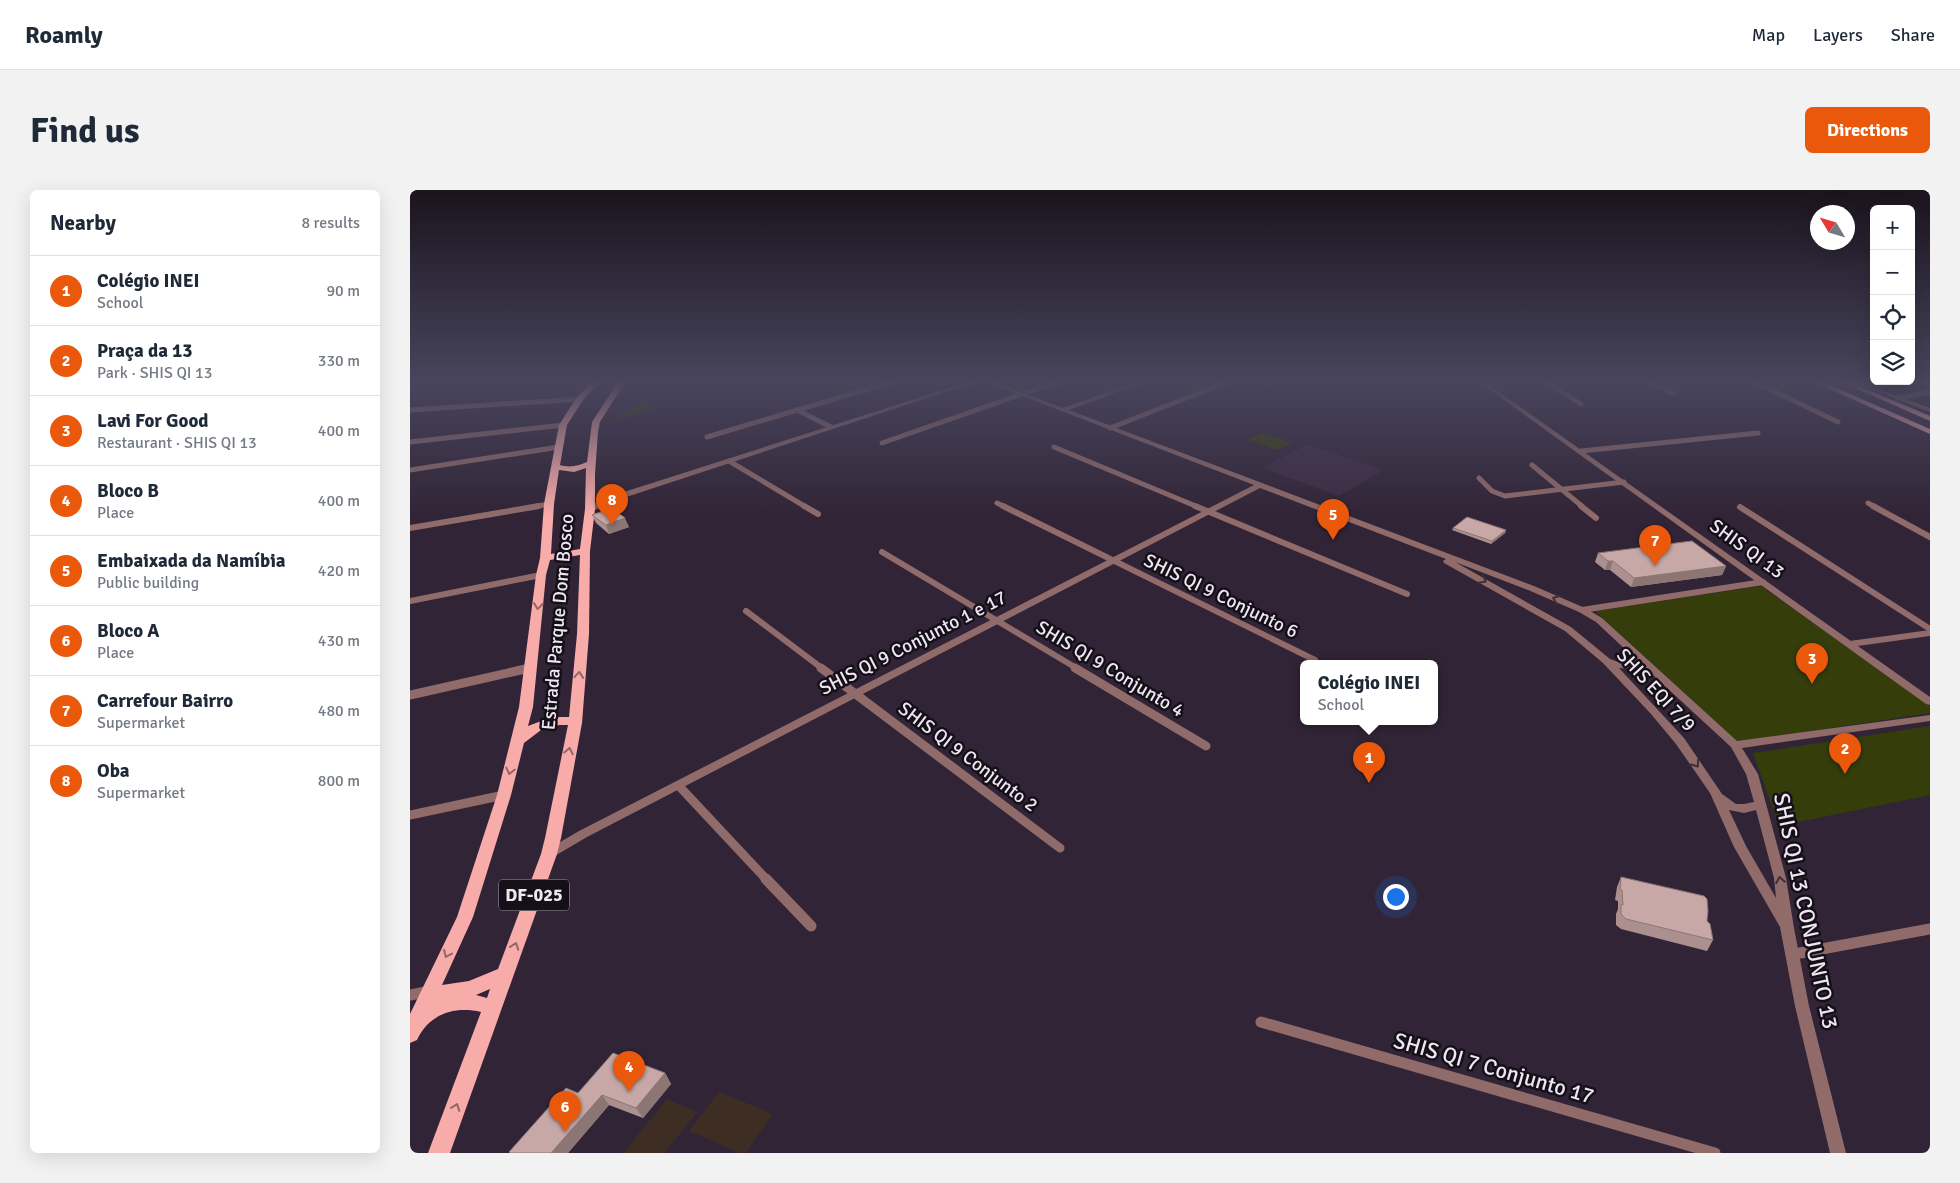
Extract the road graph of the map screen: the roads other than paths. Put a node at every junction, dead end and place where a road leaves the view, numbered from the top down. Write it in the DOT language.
graph roads {
  1 [pos="546,427"];
  2 [pos="563,427"];
  3 [pos="595,427"];
  4 [pos="741,427"];
  5 [pos="831,427"];
  6 [pos="928,427"];
  7 [pos="1547,427"];
  8 [pos="1110,428"];
  9 [pos="1758,433"];
  10 [pos="708,437"];
  11 [pos="410,442"];
  12 [pos="882,443"];
  13 [pos="559,447"];
  14 [pos="1054,447"];
  15 [pos="1582,451"];
  16 [pos="728,461"];
  17 [pos="591,463"];
  18 [pos="1532,465"];
  19 [pos="556,466"];
  20 [pos="410,470"];
  21 [pos="590,474"];
  22 [pos="554,477"];
  23 [pos="1479,478"];
  24 [pos="1624,482"];
  25 [pos="1260,485"];
  26 [pos="1563,490"];
  27 [pos="1868,503"];
  28 [pos="549,504"];
  29 [pos="997,504"];
  30 [pos="590,505"];
  31 [pos="1740,507"];
  32 [pos="1208,511"];
  33 [pos="818,514"];
  34 [pos="1596,518"];
  35 [pos="410,528"];
  36 [pos="1930,537"];
  37 [pos="1425,548"];
  38 [pos="585,551"];
  39 [pos="882,552"];
  40 [pos="545,558"];
  41 [pos="1112,561"];
  42 [pos="541,575"];
  43 [pos="1763,582"];
  44 [pos="1531,588"];
  45 [pos="1407,594"];
  46 [pos="1513,597"];
  47 [pos="410,601"];
  48 [pos="1582,610"];
  49 [pos="746,611"];
  50 [pos="998,620"];
  51 [pos="1930,629"];
  52 [pos="1930,633"];
  53 [pos="1622,640"];
  54 [pos="1850,644"];
  55 [pos="1315,660"];
  56 [pos="1606,661"];
  57 [pos="530,668"];
  58 [pos="856,692"];
  59 [pos="410,695"];
  60 [pos="1930,702"];
  61 [pos="526,707"];
  62 [pos="575,716"];
  63 [pos="1930,718"];
  64 [pos="516,742"];
  65 [pos="1735,745"];
  66 [pos="1206,746"];
  67 [pos="679,786"];
  68 [pos="1715,792"];
  69 [pos="504,795"];
  70 [pos="1761,804"];
  71 [pos="410,815"];
  72 [pos="583,834"];
  73 [pos="553,838"];
  74 [pos="1060,848"];
  75 [pos="549,854"];
  76 [pos="811,926"];
  77 [pos="1787,928"];
  78 [pos="1930,929"];
  79 [pos="1800,953"];
  80 [pos="505,974"];
  81 [pos="430,991"];
  82 [pos="410,995"];
  83 [pos="492,1008"];
  84 [pos="1261,1022"];
  85 [pos="413,1028"];
  86 [pos="440,1153"];
  87 [pos="1715,1153"];
  88 [pos="1838,1153"];
  1 -- 11 [label="street"];
  2 -- 13 [label="main road, Estrada Parque Dom Bosco / DF-025"];
  3 -- 17 [label="main road, Estrada Parque Dom Bosco / DF-025"];
  4 -- 10 [label="street"];
  5 -- 16 [label="street"];
  6 -- 12 [label="street"];
  7 -- 15 [label="street, SHIS QI 13"];
  8 -- 25 [label="street"];
  9 -- 15 [label="street"];
  13 -- 19 [label="main road, Estrada Parque Dom Bosco / DF-025"];
  13 -- 20 [label="street"];
  14 -- 32 [label="street"];
  15 -- 24 [label="street, SHIS QI 13"];
  16 -- 30 [label="street"];
  16 -- 33 [label="street"];
  17 -- 19 [label="main road"];
  17 -- 21 [label="main road, Estrada Parque Dom Bosco / DF-025"];
  18 -- 26 [label="street"];
  19 -- 22 [label="main road, Estrada Parque Dom Bosco / DF-025"];
  21 -- 22 [label="main road"];
  21 -- 30 [label="main road, Estrada Parque Dom Bosco / DF-025"];
  22 -- 28 [label="main road, Estrada Parque Dom Bosco / DF-025"];
  23 -- 26 [label="street"];
  24 -- 26 [label="street"];
  24 -- 43 [label="street, SHIS QI 13"];
  25 -- 32 [label="street, SHIS QI 9 Conjunto 1 e 17"];
  25 -- 37 [label="street"];
  26 -- 34 [label="street"];
  27 -- 36 [label="street"];
  28 -- 35 [label="street"];
  28 -- 40 [label="main road, Estrada Parque Dom Bosco / DF-025"];
  29 -- 41 [label="street, SHIS QI 9 Conjunto 6"];
  30 -- 38 [label="main road, Estrada Parque Dom Bosco / DF-025"];
  31 -- 51 [label="street"];
  32 -- 41 [label="street, SHIS QI 9 Conjunto 1 e 17"];
  32 -- 45 [label="street"];
  37 -- 44 [label="street"];
  37 -- 46 [label="street, SHIS EQI 7/9, one-way"];
  38 -- 40 [label="main road"];
  62 -- 38 [label="main road, Estrada Parque Dom Bosco / DF-025, one-way"];
  39 -- 50 [label="street, SHIS QI 9 Conjunto 4"];
  40 -- 42 [label="main road, Estrada Parque Dom Bosco / DF-025"];
  41 -- 50 [label="street, SHIS QI 9 Conjunto 1 e 17"];
  41 -- 55 [label="street, SHIS QI 9 Conjunto 6"];
  42 -- 47 [label="street"];
  42 -- 57 [label="main road, Estrada Parque Dom Bosco / DF-025, one-way"];
  43 -- 48 [label="street"];
  43 -- 54 [label="street, SHIS QI 13"];
  44 -- 46 [label="street"];
  48 -- 44 [label="street, one-way"];
  46 -- 56 [label="street, SHIS EQI 7/9"];
  48 -- 53 [label="street"];
  49 -- 58 [label="street, SHIS QI 9 Conjunto 2"];
  50 -- 58 [label="street, SHIS QI 9 Conjunto 1 e 17"];
  50 -- 66 [label="street, SHIS QI 9 Conjunto 4"];
  52 -- 54 [label="street"];
  53 -- 56 [label="street"];
  53 -- 65 [label="street, SHIS QI 13 CONJUNTO 13"];
  54 -- 60 [label="street, SHIS QI 13"];
  56 -- 68 [label="street, SHIS EQI 7/9, one-way"];
  57 -- 59 [label="street"];
  57 -- 61 [label="main road, Estrada Parque Dom Bosco / DF-025"];
  58 -- 67 [label="street, SHIS QI 9 Conjunto 1 e 17"];
  58 -- 74 [label="street, SHIS QI 9 Conjunto 2"];
  61 -- 62 [label="main road"];
  61 -- 64 [label="main road, Estrada Parque Dom Bosco / DF-025"];
  62 -- 64 [label="main road"];
  73 -- 62 [label="main road, Estrada Parque Dom Bosco / DF-025, one-way"];
  63 -- 65 [label="street"];
  64 -- 69 [label="main road, Estrada Parque Dom Bosco / DF-025, one-way"];
  65 -- 70 [label="street, SHIS QI 13 CONJUNTO 13"];
  67 -- 72 [label="street, SHIS QI 9 Conjunto 1 e 17"];
  67 -- 76 [label="street"];
  68 -- 70 [label="street"];
  68 -- 77 [label="street, SHIS EQI 7/9"];
  69 -- 71 [label="street"];
  69 -- 81 [label="main road, Estrada Parque Dom Bosco / DF-025, one-way"];
  77 -- 70 [label="street, SHIS QI 13 CONJUNTO 13, one-way"];
  72 -- 73 [label="street, SHIS QI 9 Conjunto 1 e 17"];
  72 -- 75 [label="street, SHIS QI 9 Conjunto 1 e 17"];
  73 -- 75 [label="main road, Estrada Parque Dom Bosco / DF-025"];
  80 -- 75 [label="main road, Estrada Parque Dom Bosco / DF-025, one-way"];
  77 -- 88 [label="street, SHIS QI 13 CONJUNTO 13"];
  78 -- 79 [label="street, SHIS QI 13 CONJUNTO 13"];
  80 -- 81 [label="main road"];
  80 -- 83 [label="main road, Estrada Parque Dom Bosco / DF-025"];
  81 -- 82 [label="street"];
  81 -- 85 [label="main road, Estrada Parque Dom Bosco / DF-025"];
  83 -- 85 [label="main road"];
  86 -- 83 [label="main road, Estrada Parque Dom Bosco / DF-025, one-way"];
  84 -- 87 [label="street, SHIS QI 7 Conjunto 17"];
}
